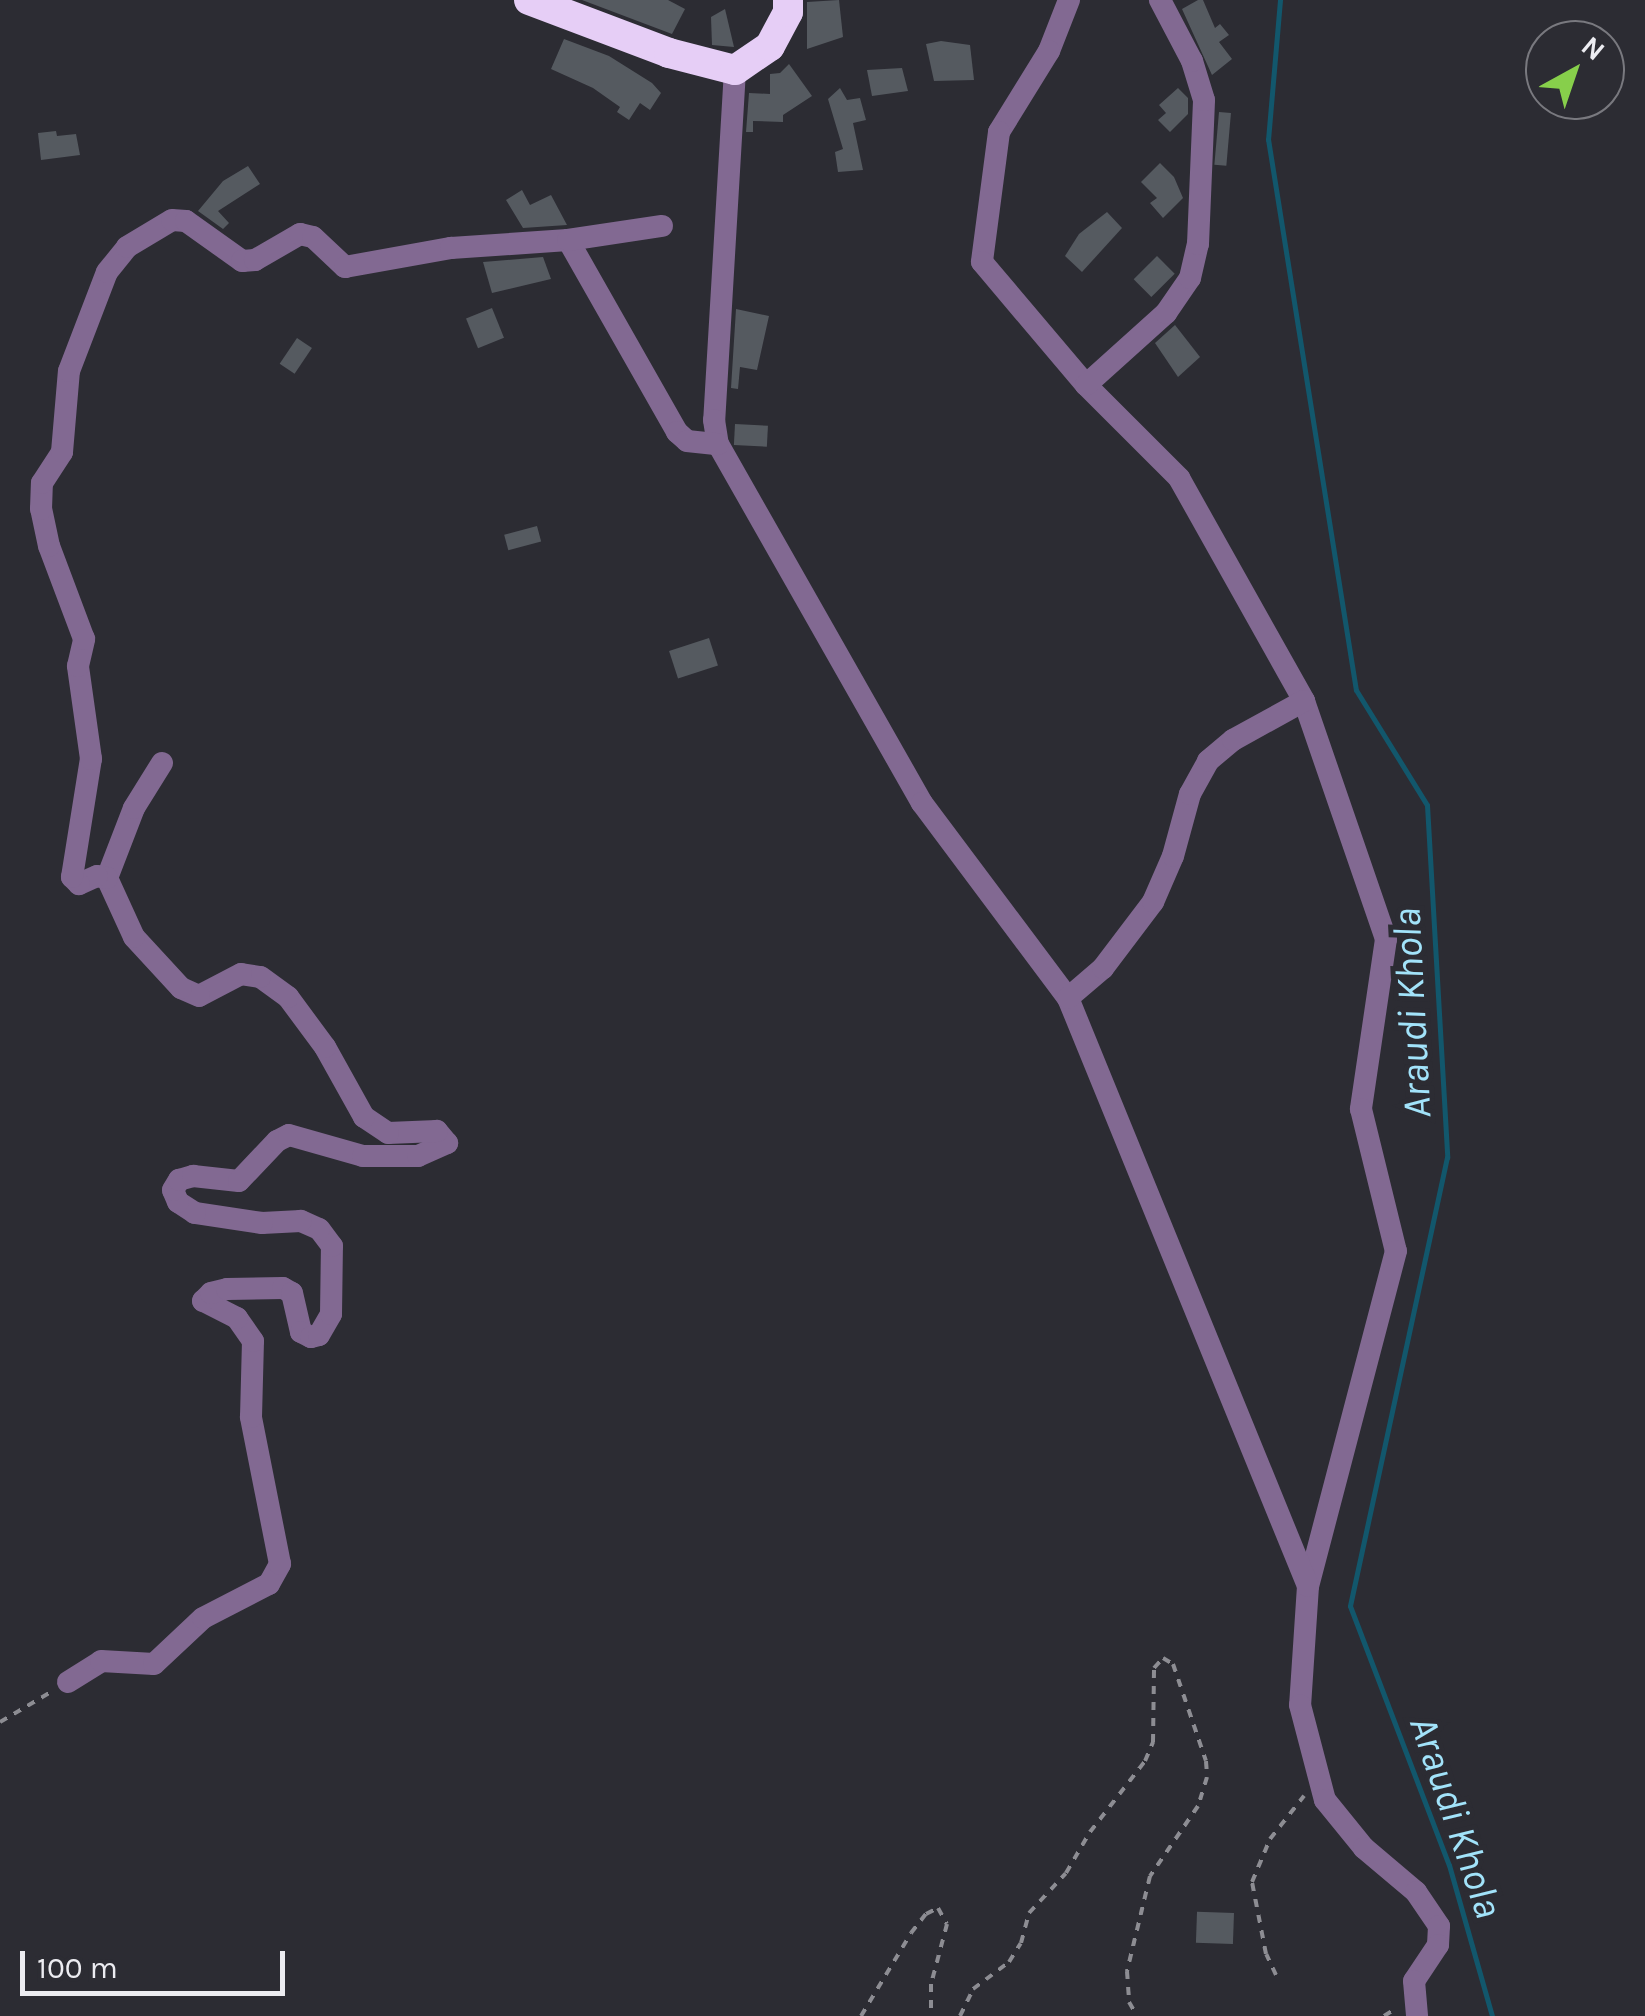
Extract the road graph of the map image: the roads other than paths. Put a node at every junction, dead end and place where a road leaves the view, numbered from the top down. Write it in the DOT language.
graph roads {
  1 [pos="529,0"];
  2 [pos="788,0"];
  3 [pos="1069,0"];
  4 [pos="1160,0"];
  5 [pos="735,70"];
  6 [pos="662,226"];
  7 [pos="568,240"];
  8 [pos="1086,384"];
  9 [pos="718,444"];
  10 [pos="1304,701"];
  11 [pos="162,763"];
  12 [pos="107,878"];
  13 [pos="1068,998"];
  14 [pos="1308,1586"];
  15 [pos="68,1682"];
  16 [pos="1418,2016"];
  1 -- 5 [label="highway"];
  2 -- 5 [label="highway"];
  3 -- 8 [label="street"];
  4 -- 8 [label="street"];
  5 -- 9 [label="street"];
  6 -- 7 [label="street"];
  7 -- 9 [label="street"];
  7 -- 12 [label="street"];
  8 -- 10 [label="street"];
  9 -- 13 [label="street"];
  10 -- 13 [label="street"];
  10 -- 14 [label="street"];
  11 -- 12 [label="street"];
  12 -- 15 [label="street"];
  13 -- 14 [label="street"];
  14 -- 16 [label="street"];
}
